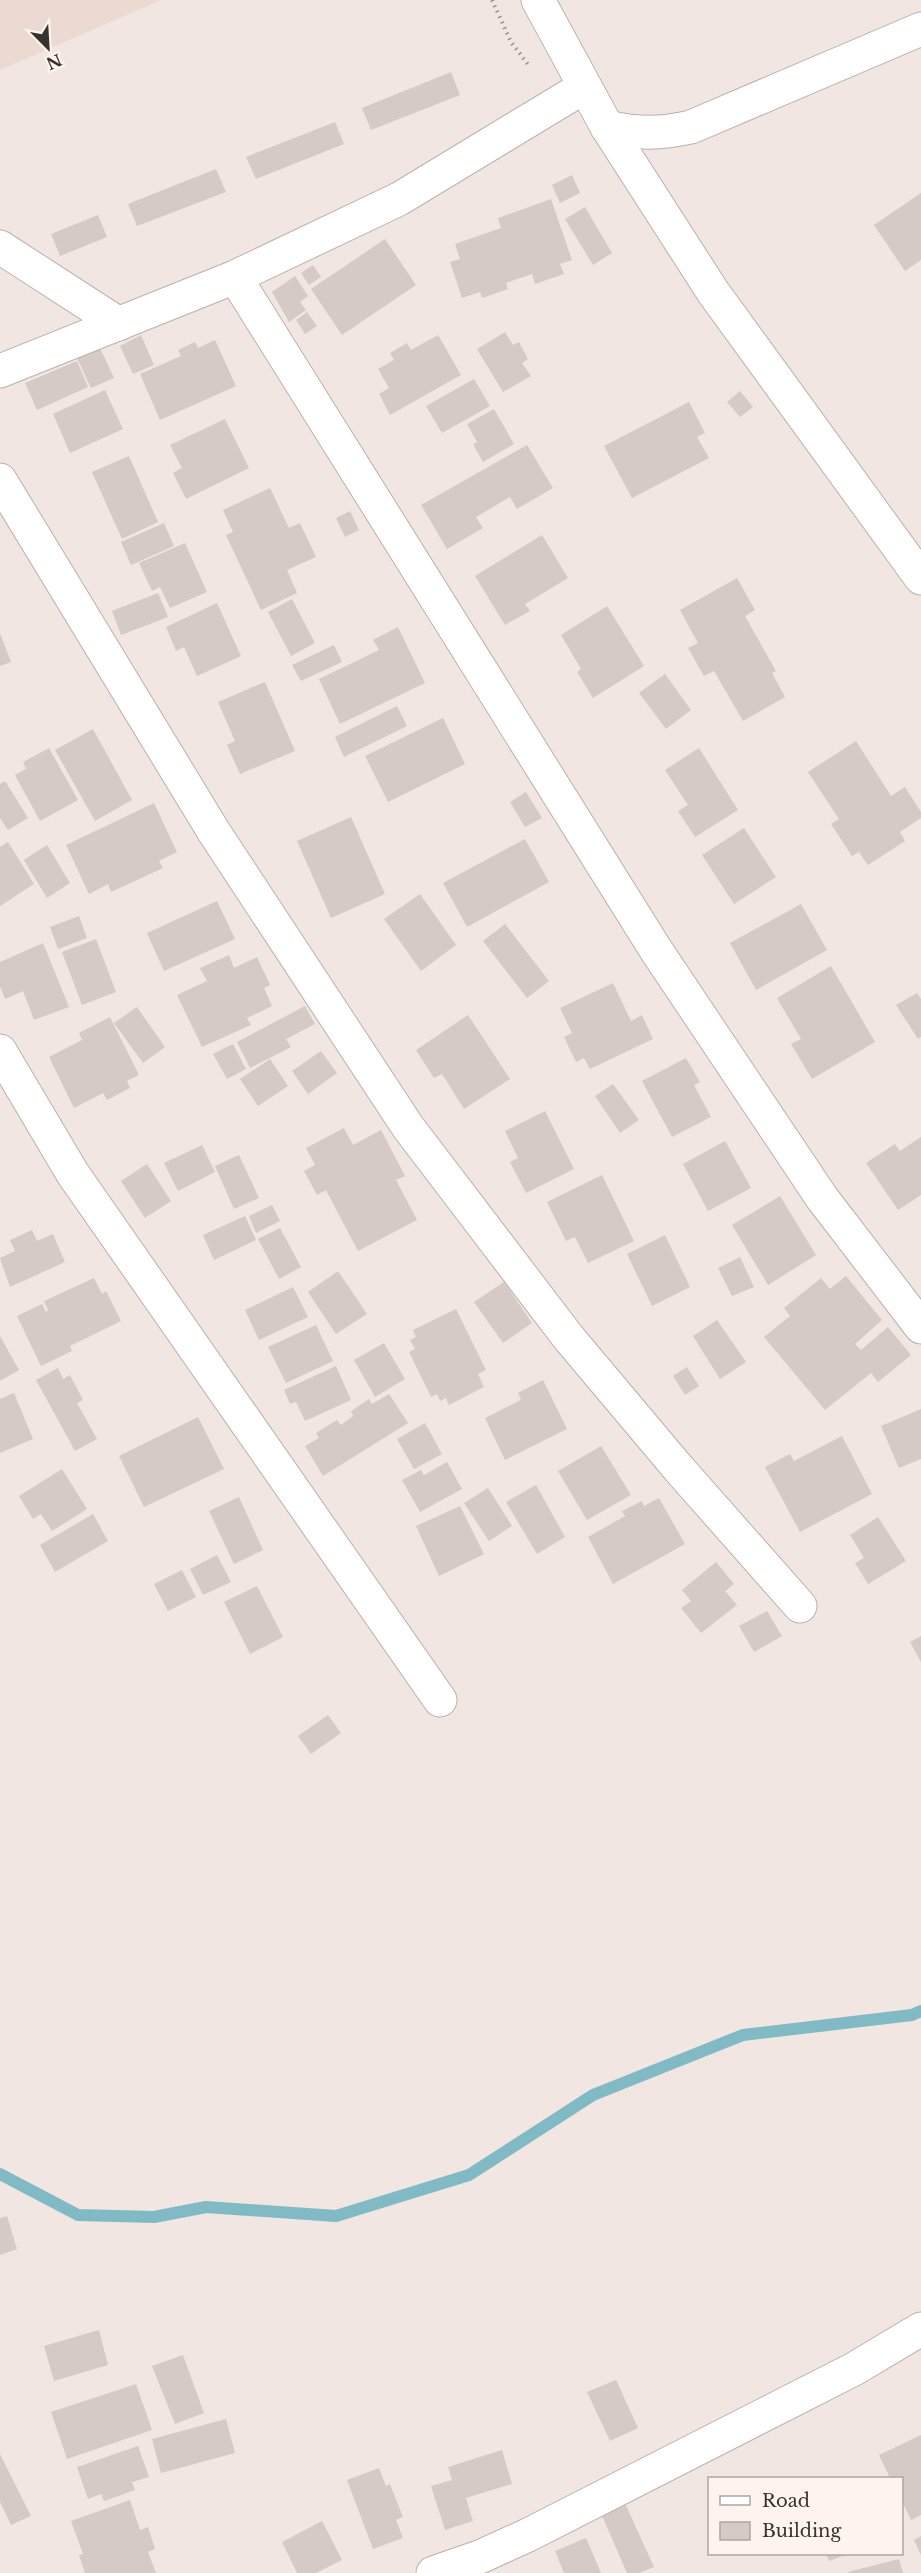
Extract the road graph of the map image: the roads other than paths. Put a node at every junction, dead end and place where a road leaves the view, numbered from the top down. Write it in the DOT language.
graph roads {
  1 [pos="538,0"];
  2 [pos="921,29"];
  3 [pos="584,87"];
  4 [pos="607,127"];
  5 [pos="0,247"];
  6 [pos="235,277"];
  7 [pos="119,324"];
  8 [pos="0,371"];
  9 [pos="0,480"];
  10 [pos="921,578"];
  11 [pos="0,1051"];
  12 [pos="921,1327"];
  13 [pos="800,1606"];
  14 [pos="440,1700"];
  15 [pos="921,2329"];
  16 [pos="433,2573"];
  1 -- 3 [label="street"];
  2 -- 4 [label="street"];
  3 -- 4 [label="street"];
  3 -- 6 [label="street"];
  4 -- 10 [label="street"];
  5 -- 7 [label="street"];
  6 -- 7 [label="street"];
  6 -- 12 [label="street"];
  7 -- 8 [label="street"];
  9 -- 13 [label="street"];
  11 -- 14 [label="street"];
  15 -- 16 [label="street"];
}
